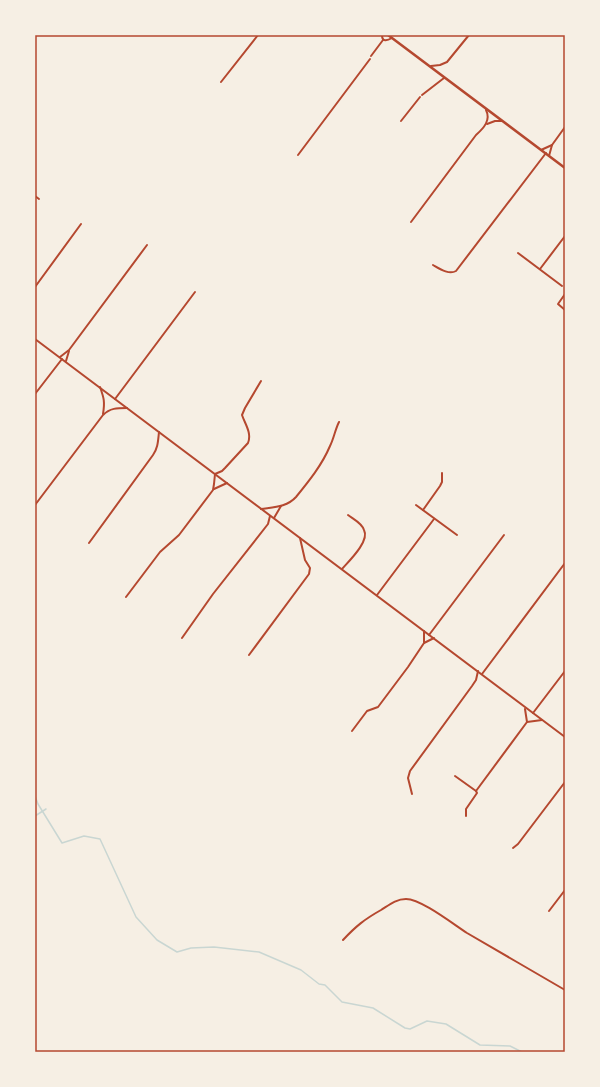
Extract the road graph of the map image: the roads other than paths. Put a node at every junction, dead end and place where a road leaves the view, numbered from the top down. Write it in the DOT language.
graph roads {
  1 [pos="258,35"];
  2 [pos="382,35"];
  3 [pos="388,35"];
  4 [pos="468,35"];
  5 [pos="392,38"];
  6 [pos="383,40"];
  7 [pos="430,66"];
  8 [pos="444,78"];
  9 [pos="222,82"];
  10 [pos="483,106"];
  11 [pos="401,121"];
  12 [pos="503,122"];
  13 [pos="485,126"];
  14 [pos="565,127"];
  15 [pos="552,145"];
  16 [pos="541,150"];
  17 [pos="546,153"];
  18 [pos="298,155"];
  19 [pos="549,156"];
  20 [pos="565,168"];
  21 [pos="35,196"];
  22 [pos="39,199"];
  23 [pos="411,222"];
  24 [pos="81,224"];
  25 [pos="565,236"];
  26 [pos="147,245"];
  27 [pos="518,253"];
  28 [pos="432,265"];
  29 [pos="540,270"];
  30 [pos="562,286"];
  31 [pos="35,287"];
  32 [pos="195,292"];
  33 [pos="565,296"];
  34 [pos="565,310"];
  35 [pos="35,339"];
  36 [pos="69,350"];
  37 [pos="61,358"];
  38 [pos="66,361"];
  39 [pos="261,381"];
  40 [pos="99,387"];
  41 [pos="35,394"];
  42 [pos="115,399"];
  43 [pos="128,408"];
  44 [pos="103,415"];
  45 [pos="339,422"];
  46 [pos="159,432"];
  47 [pos="442,473"];
  48 [pos="215,474"];
  49 [pos="227,483"];
  50 [pos="213,490"];
  51 [pos="35,505"];
  52 [pos="416,505"];
  53 [pos="281,506"];
  54 [pos="261,509"];
  55 [pos="423,510"];
  56 [pos="348,515"];
  57 [pos="270,516"];
  58 [pos="434,518"];
  59 [pos="274,519"];
  60 [pos="268,524"];
  61 [pos="457,535"];
  62 [pos="504,535"];
  63 [pos="299,537"];
  64 [pos="89,543"];
  65 [pos="565,563"];
  66 [pos="342,569"];
  67 [pos="376,595"];
  68 [pos="126,597"];
  69 [pos="424,631"];
  70 [pos="429,635"];
  71 [pos="182,638"];
  72 [pos="434,638"];
  73 [pos="424,642"];
  74 [pos="249,655"];
  75 [pos="478,671"];
  76 [pos="565,671"];
  77 [pos="482,674"];
  78 [pos="525,708"];
  79 [pos="533,714"];
  80 [pos="542,720"];
  81 [pos="527,722"];
  82 [pos="352,730"];
  83 [pos="565,737"];
  84 [pos="455,776"];
  85 [pos="565,782"];
  86 [pos="476,791"];
  87 [pos="412,794"];
  88 [pos="466,816"];
  89 [pos="513,848"];
  90 [pos="565,890"];
  91 [pos="549,911"];
  92 [pos="344,940"];
  93 [pos="565,990"];
  1 -- 9 [label="street"];
  2 -- 6 [label="street"];
  3 -- 5 [label="street"];
  4 -- 7 [label="street"];
  5 -- 6 [label="street"];
  5 -- 7 [label="street"];
  6 -- 18 [label="street"];
  7 -- 8 [label="street"];
  8 -- 10 [label="street"];
  8 -- 11 [label="street"];
  10 -- 12 [label="street"];
  10 -- 13 [label="street"];
  12 -- 13 [label="street"];
  12 -- 16 [label="street"];
  13 -- 23 [label="street"];
  14 -- 15 [label="street"];
  15 -- 16 [label="street"];
  15 -- 19 [label="street"];
  16 -- 17 [label="street"];
  17 -- 19 [label="street"];
  17 -- 28 [label="street"];
  19 -- 20 [label="street"];
  21 -- 22 [label="street"];
  24 -- 31 [label="street"];
  25 -- 29 [label="street"];
  26 -- 36 [label="street"];
  27 -- 29 [label="street"];
  29 -- 30 [label="street"];
  32 -- 42 [label="street"];
  33 -- 34 [label="street"];
  35 -- 37 [label="street"];
  36 -- 37 [label="street"];
  36 -- 38 [label="street"];
  37 -- 38 [label="street"];
  37 -- 41 [label="street"];
  38 -- 40 [label="street"];
  39 -- 48 [label="street"];
  40 -- 42 [label="street"];
  40 -- 44 [label="street"];
  42 -- 43 [label="street"];
  43 -- 44 [label="street"];
  43 -- 46 [label="street"];
  44 -- 51 [label="street"];
  45 -- 53 [label="street"];
  46 -- 48 [label="street"];
  46 -- 64 [label="street"];
  47 -- 55 [label="street"];
  48 -- 49 [label="street"];
  48 -- 50 [label="street"];
  49 -- 50 [label="street"];
  49 -- 54 [label="street"];
  50 -- 68 [label="street"];
  52 -- 55 [label="street"];
  53 -- 54 [label="street"];
  53 -- 59 [label="street"];
  54 -- 57 [label="street"];
  55 -- 58 [label="street"];
  56 -- 66 [label="street"];
  57 -- 59 [label="street"];
  57 -- 60 [label="street"];
  58 -- 61 [label="street"];
  58 -- 67 [label="street"];
  59 -- 60 [label="street"];
  59 -- 63 [label="street"];
  60 -- 71 [label="street"];
  62 -- 70 [label="street"];
  63 -- 66 [label="street"];
  63 -- 74 [label="street"];
  65 -- 77 [label="street"];
  66 -- 67 [label="street"];
  67 -- 69 [label="street"];
  69 -- 70 [label="street"];
  69 -- 73 [label="street"];
  70 -- 72 [label="street"];
  72 -- 73 [label="street"];
  72 -- 75 [label="street"];
  73 -- 82 [label="street"];
  75 -- 77 [label="street"];
  75 -- 87 [label="street"];
  76 -- 79 [label="street"];
  77 -- 78 [label="street"];
  78 -- 79 [label="street"];
  78 -- 81 [label="street"];
  79 -- 80 [label="street"];
  80 -- 81 [label="street"];
  80 -- 83 [label="street"];
  81 -- 86 [label="street"];
  84 -- 86 [label="street"];
  85 -- 89 [label="street"];
  86 -- 88 [label="street"];
  90 -- 91 [label="street"];
  92 -- 93 [label="street"];
}
